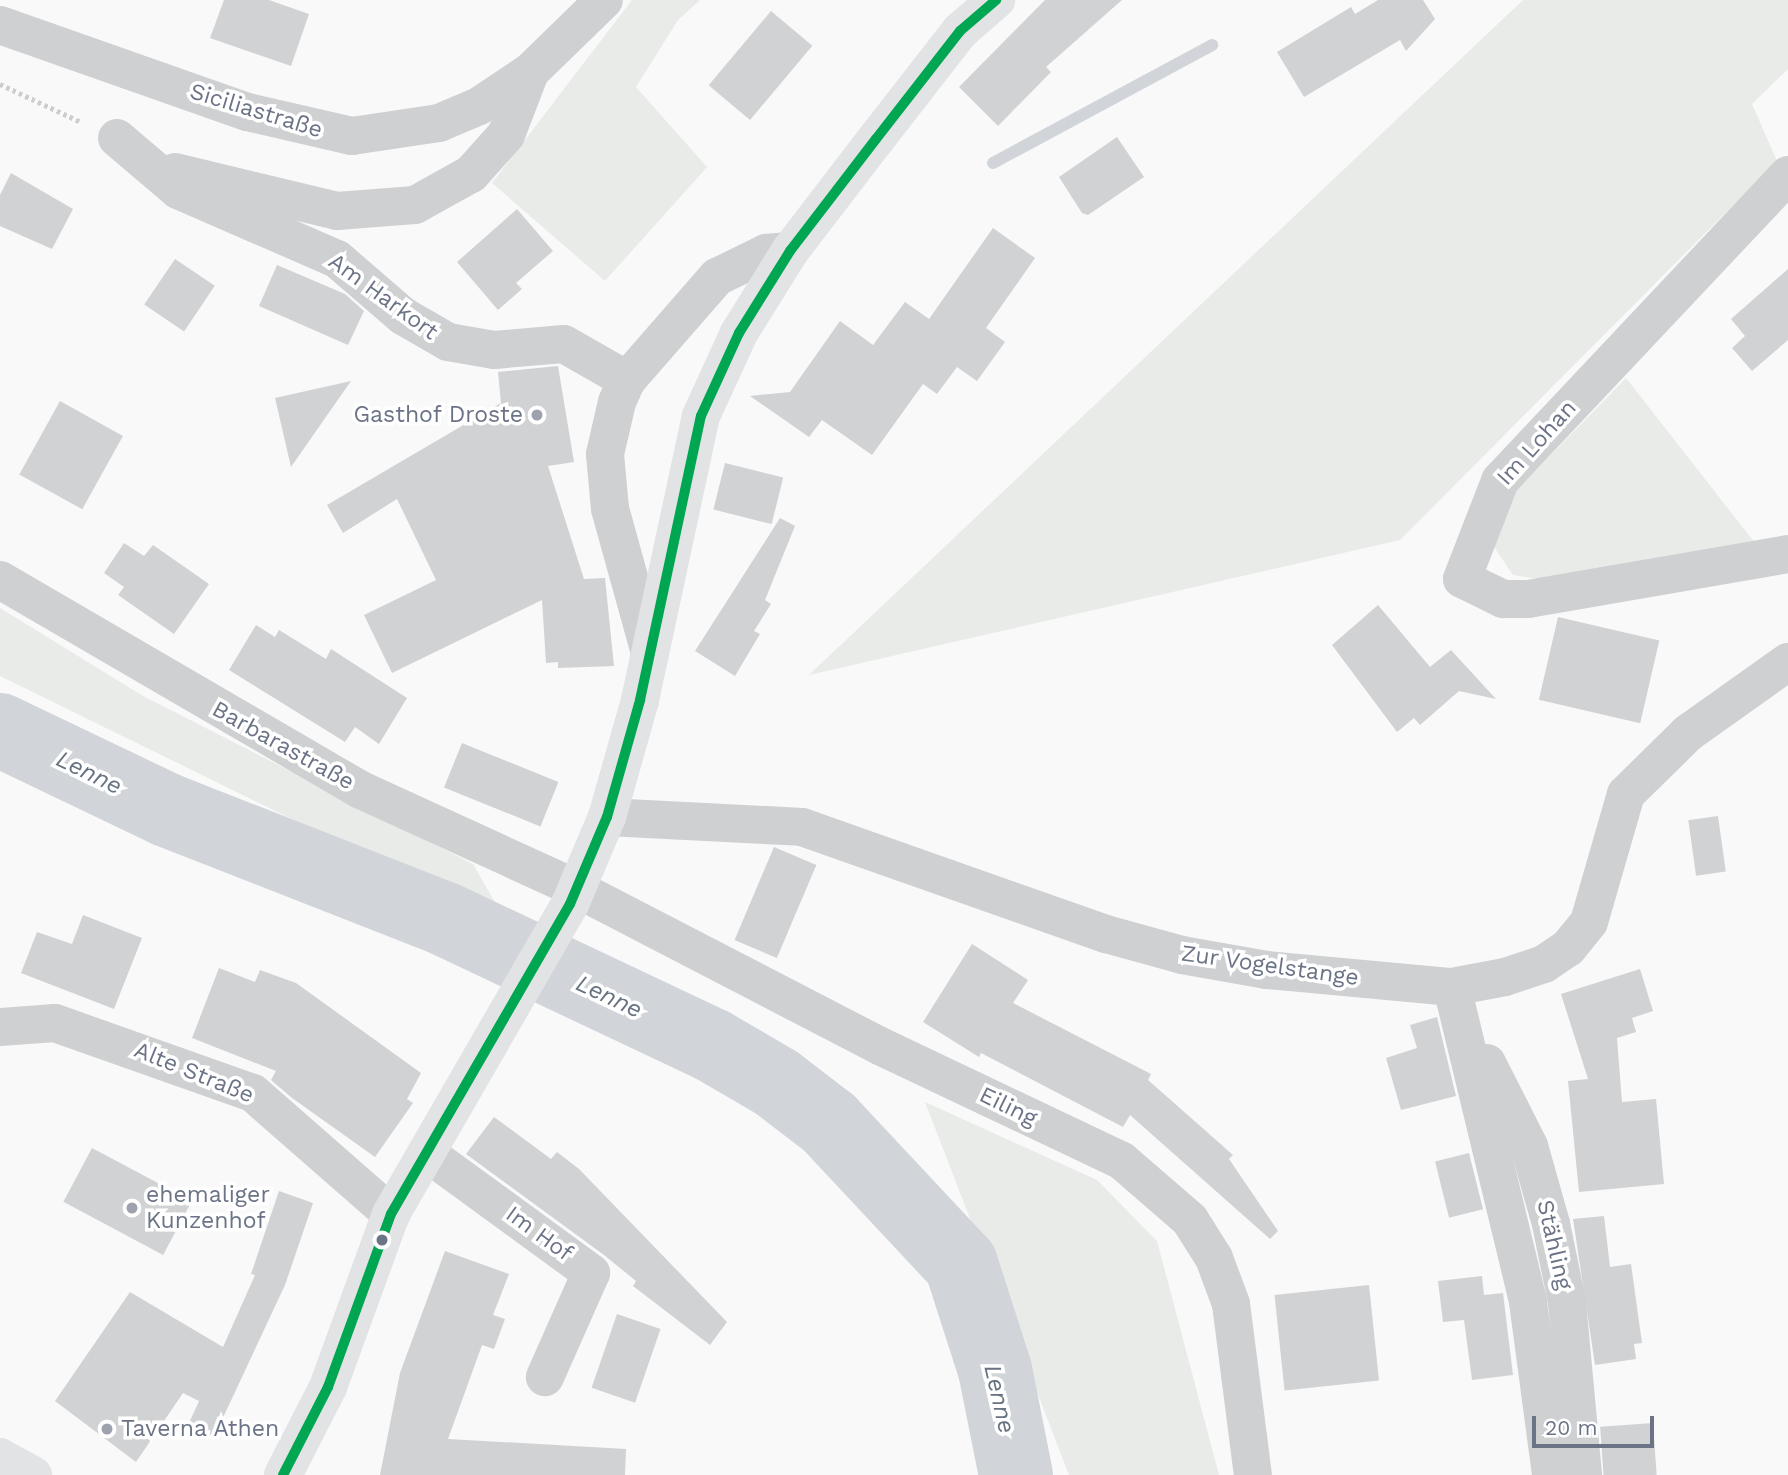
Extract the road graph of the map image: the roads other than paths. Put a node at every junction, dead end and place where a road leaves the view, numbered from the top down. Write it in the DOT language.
graph roads {
  1 [pos="604,0"];
  2 [pos="996,0"];
  3 [pos="0,25"];
  4 [pos="530,72"];
  5 [pos="117,138"];
  6 [pos="145,166"];
  7 [pos="1788,175"];
  8 [pos="790,251"];
  9 [pos="627,380"];
  10 [pos="1788,554"];
  11 [pos="0,580"];
  12 [pos="650,653"];
  13 [pos="1788,662"];
  14 [pos="607,817"];
  15 [pos="574,897"];
  16 [pos="1452,987"];
  17 [pos="0,1027"];
  18 [pos="1464,1034"];
  19 [pos="428,1154"];
  20 [pos="391,1214"];
  21 [pos="545,1377"];
  22 [pos="283,1475"];
  23 [pos="1253,1475"];
  24 [pos="1551,1475"];
  25 [pos="1583,1475"];
  1 -- 4 [label="street, Siciliastraße"];
  2 -- 8 [label="main road"];
  3 -- 4 [label="street, Siciliastraße"];
  4 -- 6 [label="street"];
  5 -- 6 [label="street, Am Harkort"];
  6 -- 9 [label="street, Am Harkort"];
  7 -- 10 [label="street, Im Lohan"];
  8 -- 9 [label="street"];
  8 -- 12 [label="main road"];
  9 -- 12 [label="street"];
  11 -- 15 [label="street, Barbarastraße"];
  12 -- 14 [label="main road"];
  13 -- 16 [label="street, Zur Vogelstange"];
  14 -- 15 [label="main road"];
  14 -- 16 [label="street, Zur Vogelstange"];
  15 -- 19 [label="main road"];
  15 -- 23 [label="street, Eiling"];
  16 -- 18 [label="street, Stähling"];
  17 -- 20 [label="street, Alte Straße"];
  18 -- 24 [label="street, Stähling"];
  18 -- 25 [label="street, Stähling"];
  19 -- 20 [label="main road"];
  19 -- 21 [label="street, Im Hof"];
  20 -- 22 [label="main road"];
}
